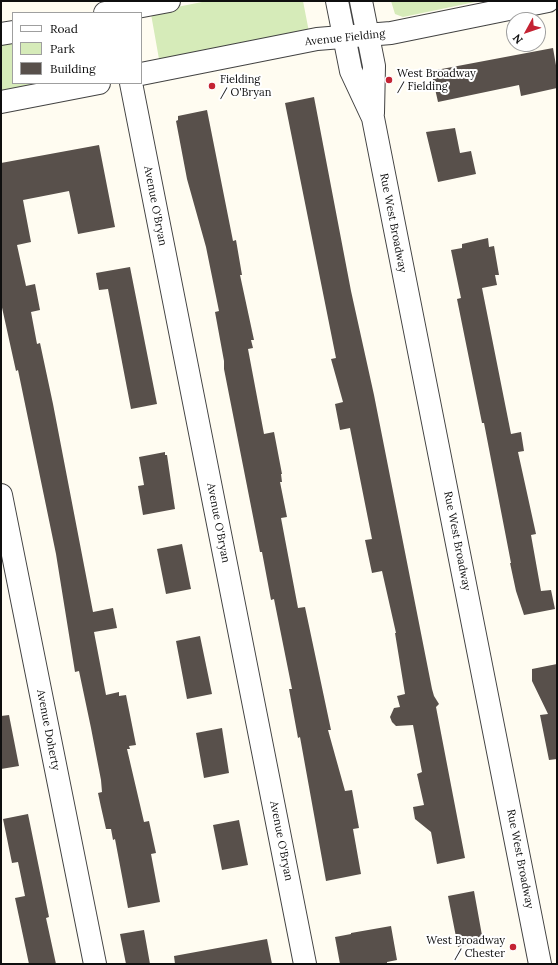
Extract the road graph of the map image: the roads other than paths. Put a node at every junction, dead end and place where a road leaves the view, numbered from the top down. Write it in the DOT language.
graph roads {
  1 [pos="169,1"];
  2 [pos="337,1"];
  3 [pos="361,1"];
  4 [pos="548,1"];
  5 [pos="112,10"];
  6 [pos="12,32"];
  7 [pos="1,34"];
  8 [pos="368,34"];
  9 [pos="344,36"];
  10 [pos="142,74"];
  11 [pos="94,84"];
  12 [pos="130,84"];
  13 [pos="1,102"];
  14 [pos="373,118"];
  15 [pos="1,495"];
  16 [pos="95,964"];
  17 [pos="305,964"];
  18 [pos="540,964"];
  1 -- 5 [label="street"];
  2 -- 9 [label="street, Rue West Broadway"];
  3 -- 8 [label="street, Rue West Broadway"];
  4 -- 8 [label="street, Avenue Fielding"];
  6 -- 7 [label="street"];
  8 -- 9 [label="street, Avenue Fielding"];
  8 -- 14 [label="street, Rue West Broadway"];
  9 -- 10 [label="street, Avenue Fielding"];
  9 -- 14 [label="street, Rue West Broadway"];
  11 -- 13 [label="street"];
  12 -- 17 [label="street, Avenue O'Bryan"];
  14 -- 18 [label="street, Rue West Broadway"];
  15 -- 16 [label="street, Avenue Doherty"];
}
